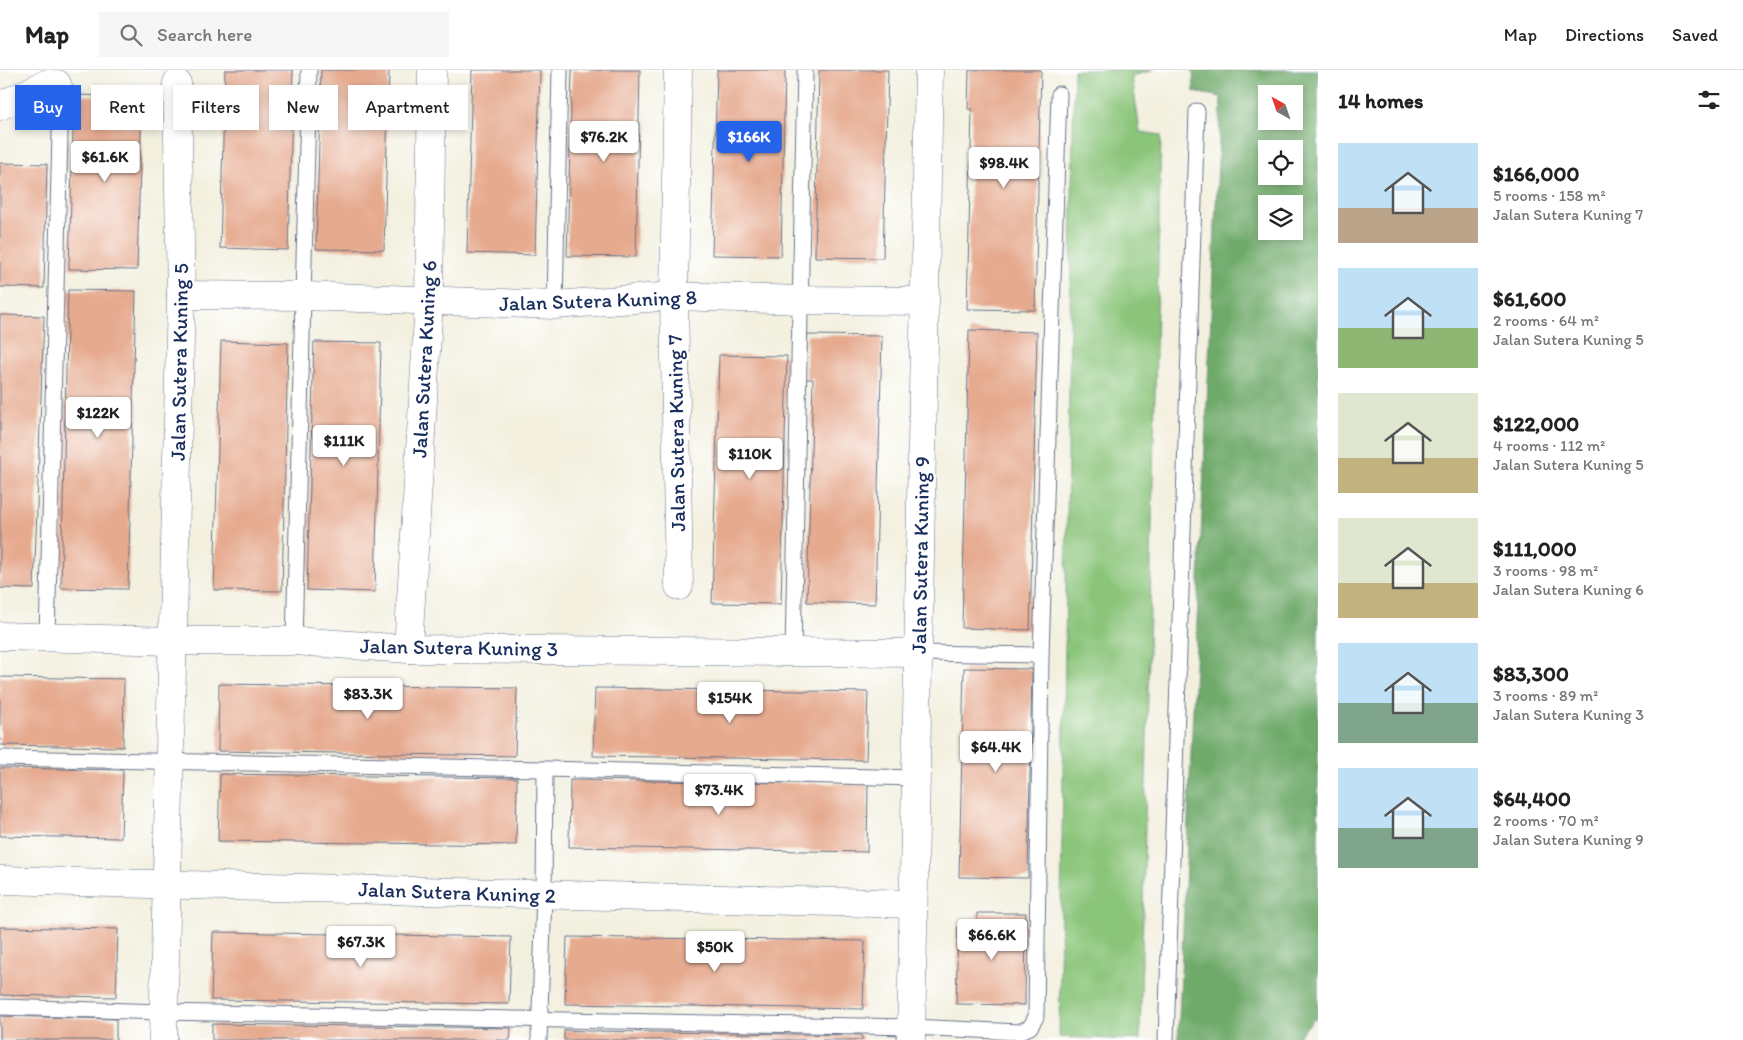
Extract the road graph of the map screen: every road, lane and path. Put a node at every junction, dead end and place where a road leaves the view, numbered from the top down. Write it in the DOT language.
graph roads {
  1 [pos="309,70"];
  2 [pos="432,70"];
  3 [pos="560,70"];
  4 [pos="678,70"];
  5 [pos="805,70"];
  6 [pos="929,70"];
  7 [pos="177,83"];
  8 [pos="44,85"];
  9 [pos="57,85"];
  10 [pos="1059,94"];
  11 [pos="15,99"];
  12 [pos="0,106"];
  13 [pos="1197,111"];
  14 [pos="61,130"];
  15 [pos="181,295"];
  16 [pos="303,296"];
  17 [pos="674,296"];
  18 [pos="801,300"];
  19 [pos="428,301"];
  20 [pos="925,301"];
  21 [pos="555,305"];
  22 [pos="679,586"];
  23 [pos="0,636"];
  24 [pos="47,638"];
  25 [pos="172,641"];
  26 [pos="294,641"];
  27 [pos="408,648"];
  28 [pos="793,652"];
  29 [pos="918,653"];
  30 [pos="1040,655"];
  31 [pos="0,758"];
  32 [pos="170,761"];
  33 [pos="545,768"];
  34 [pos="916,778"];
  35 [pos="0,880"];
  36 [pos="167,884"];
  37 [pos="544,895"];
  38 [pos="914,904"];
  39 [pos="0,1007"];
  40 [pos="163,1012"];
  41 [pos="540,1019"];
  42 [pos="911,1033"];
  43 [pos="163,1040"];
  44 [pos="539,1040"];
  45 [pos="1166,1040"];
  1 -- 16 [label="lane"];
  2 -- 19 [label="street, Jalan Sutera Kuning 6"];
  3 -- 21 [label="lane"];
  4 -- 17 [label="street, Jalan Sutera Kuning 7"];
  5 -- 18 [label="lane"];
  6 -- 20 [label="street, Jalan Sutera Kuning 9"];
  7 -- 15 [label="street, Jalan Sutera Kuning 5"];
  8 -- 9 [label="street"];
  10 -- 30 [label="lane"];
  11 -- 12 [label="street"];
  13 -- 45 [label="lane"];
  14 -- 24 [label="lane"];
  15 -- 16 [label="street, Jalan Sutera Kuning 8"];
  15 -- 25 [label="street, Jalan Sutera Kuning 5"];
  16 -- 19 [label="street, Jalan Sutera Kuning 8"];
  16 -- 26 [label="lane"];
  17 -- 18 [label="street, Jalan Sutera Kuning 8"];
  17 -- 21 [label="street, Jalan Sutera Kuning 8"];
  17 -- 22 [label="street, Jalan Sutera Kuning 7"];
  18 -- 20 [label="street, Jalan Sutera Kuning 8"];
  18 -- 28 [label="lane"];
  19 -- 21 [label="street, Jalan Sutera Kuning 8"];
  19 -- 27 [label="street, Jalan Sutera Kuning 6"];
  20 -- 29 [label="street, Jalan Sutera Kuning 9"];
  23 -- 24 [label="street, Jalan Sutera Kuning 3"];
  24 -- 25 [label="street, Jalan Sutera Kuning 3"];
  25 -- 26 [label="street, Jalan Sutera Kuning 3"];
  25 -- 32 [label="street, Jalan Sutera Kuning 5"];
  26 -- 27 [label="street, Jalan Sutera Kuning 3"];
  27 -- 28 [label="street, Jalan Sutera Kuning 3"];
  28 -- 29 [label="street, Jalan Sutera Kuning 3"];
  29 -- 30 [label="lane"];
  29 -- 34 [label="street, Jalan Sutera Kuning 9"];
  30 -- 42 [label="lane"];
  31 -- 32 [label="lane"];
  32 -- 33 [label="lane"];
  32 -- 36 [label="street, Jalan Sutera Kuning 5"];
  33 -- 34 [label="lane"];
  33 -- 37 [label="lane"];
  34 -- 38 [label="street, Jalan Sutera Kuning 9"];
  35 -- 36 [label="street, Jalan Sutera Kuning 2"];
  36 -- 37 [label="street, Jalan Sutera Kuning 2"];
  36 -- 40 [label="street, Jalan Sutera Kuning 5"];
  37 -- 38 [label="street, Jalan Sutera Kuning 2"];
  37 -- 41 [label="lane"];
  38 -- 42 [label="street, Jalan Sutera Kuning 9"];
  39 -- 40 [label="lane"];
  40 -- 41 [label="lane"];
  40 -- 43 [label="street, Jalan Sutera Kuning 5"];
  41 -- 42 [label="lane"];
  41 -- 44 [label="lane"];
}
